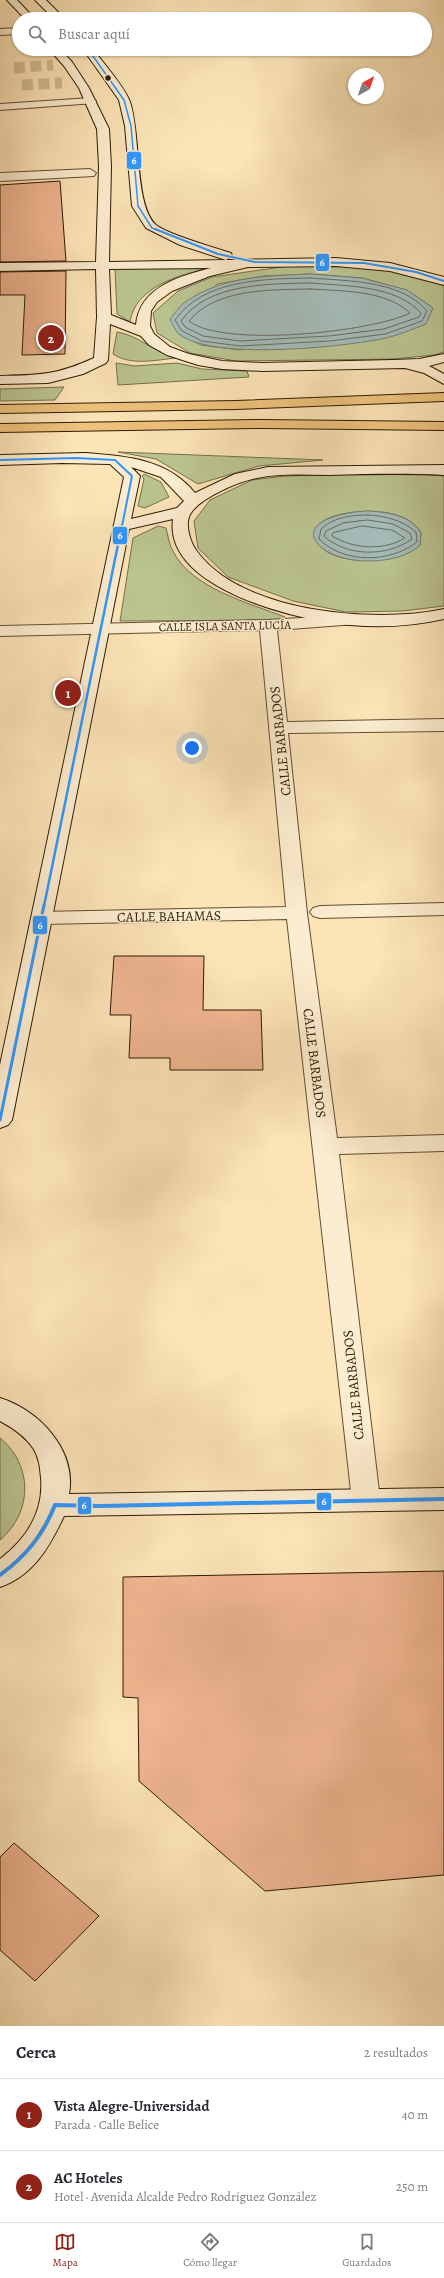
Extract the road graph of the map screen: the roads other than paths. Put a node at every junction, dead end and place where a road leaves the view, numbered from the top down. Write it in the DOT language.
graph roads {
  1 [pos="12,0"];
  2 [pos="40,0"];
  3 [pos="23,12"];
  4 [pos="53,12"];
  5 [pos="12,31"];
  6 [pos="0,32"];
  7 [pos="61,56"];
  8 [pos="93,56"];
  9 [pos="91,101"];
  10 [pos="0,107"];
  11 [pos="90,173"];
  12 [pos="0,177"];
  13 [pos="255,262"];
  14 [pos="102,264"];
  15 [pos="0,266"];
  16 [pos="444,281"];
  17 [pos="104,317"];
  18 [pos="145,333"];
  19 [pos="444,358"];
  20 [pos="404,363"];
  21 [pos="0,380"];
  22 [pos="444,380"];
  23 [pos="444,397"];
  24 [pos="0,409"];
  25 [pos="438,426"];
  26 [pos="0,428"];
  27 [pos="444,459"];
  28 [pos="0,460"];
  29 [pos="116,460"];
  30 [pos="417,469"];
  31 [pos="444,470"];
  32 [pos="188,507"];
  33 [pos="122,526"];
  34 [pos="444,614"];
  35 [pos="436,619"];
  36 [pos="350,620"];
  37 [pos="268,625"];
  38 [pos="100,629"];
  39 [pos="0,631"];
  40 [pos="444,725"];
  41 [pos="279,728"];
  42 [pos="444,909"];
  43 [pos="320,912"];
  44 [pos="297,913"];
  45 [pos="41,918"];
  46 [pos="0,1120"];
  47 [pos="444,1143"];
  48 [pos="326,1146"];
  49 [pos="0,1408"];
  50 [pos="444,1499"];
  51 [pos="366,1500"];
  52 [pos="55,1505"];
  53 [pos="0,1575"];
  1 -- 3 [label="street"];
  2 -- 4 [label="street"];
  5 -- 6 [label="street"];
  7 -- 9 [label="street"];
  8 -- 13 [label="street"];
  9 -- 10 [label="street"];
  9 -- 14 [label="street"];
  11 -- 12 [label="street"];
  13 -- 14 [label="street"];
  13 -- 16 [label="street"];
  13 -- 18 [label="street"];
  14 -- 15 [label="street"];
  14 -- 17 [label="street"];
  17 -- 18 [label="street"];
  17 -- 21 [label="street"];
  18 -- 20 [label="street"];
  19 -- 20 [label="street"];
  20 -- 22 [label="street"];
  23 -- 24 [label="highway"];
  25 -- 26 [label="highway"];
  27 -- 30 [label="street"];
  28 -- 29 [label="street"];
  29 -- 32 [label="street"];
  29 -- 33 [label="street"];
  30 -- 31 [label="street"];
  30 -- 32 [label="street"];
  32 -- 33 [label="street"];
  32 -- 36 [label="street"];
  33 -- 38 [label="street"];
  34 -- 35 [label="street"];
  35 -- 36 [label="street"];
  36 -- 37 [label="street, CALLE ISLA SANTA LUCÍA"];
  37 -- 38 [label="street, CALLE ISLA SANTA LUCÍA"];
  37 -- 41 [label="street, CALLE BARBADOS"];
  38 -- 39 [label="street, CALLE ISLA SANTA LUCÍA"];
  38 -- 45 [label="street"];
  40 -- 41 [label="street"];
  41 -- 44 [label="street, CALLE BARBADOS"];
  42 -- 43 [label="street"];
  44 -- 45 [label="street, CALLE BAHAMAS"];
  44 -- 48 [label="street, CALLE BARBADOS"];
  45 -- 46 [label="street"];
  47 -- 48 [label="street"];
  48 -- 51 [label="street, CALLE BARBADOS"];
  49 -- 52 [label="street"];
  50 -- 51 [label="street"];
  51 -- 52 [label="street"];
  52 -- 53 [label="street"];
}
